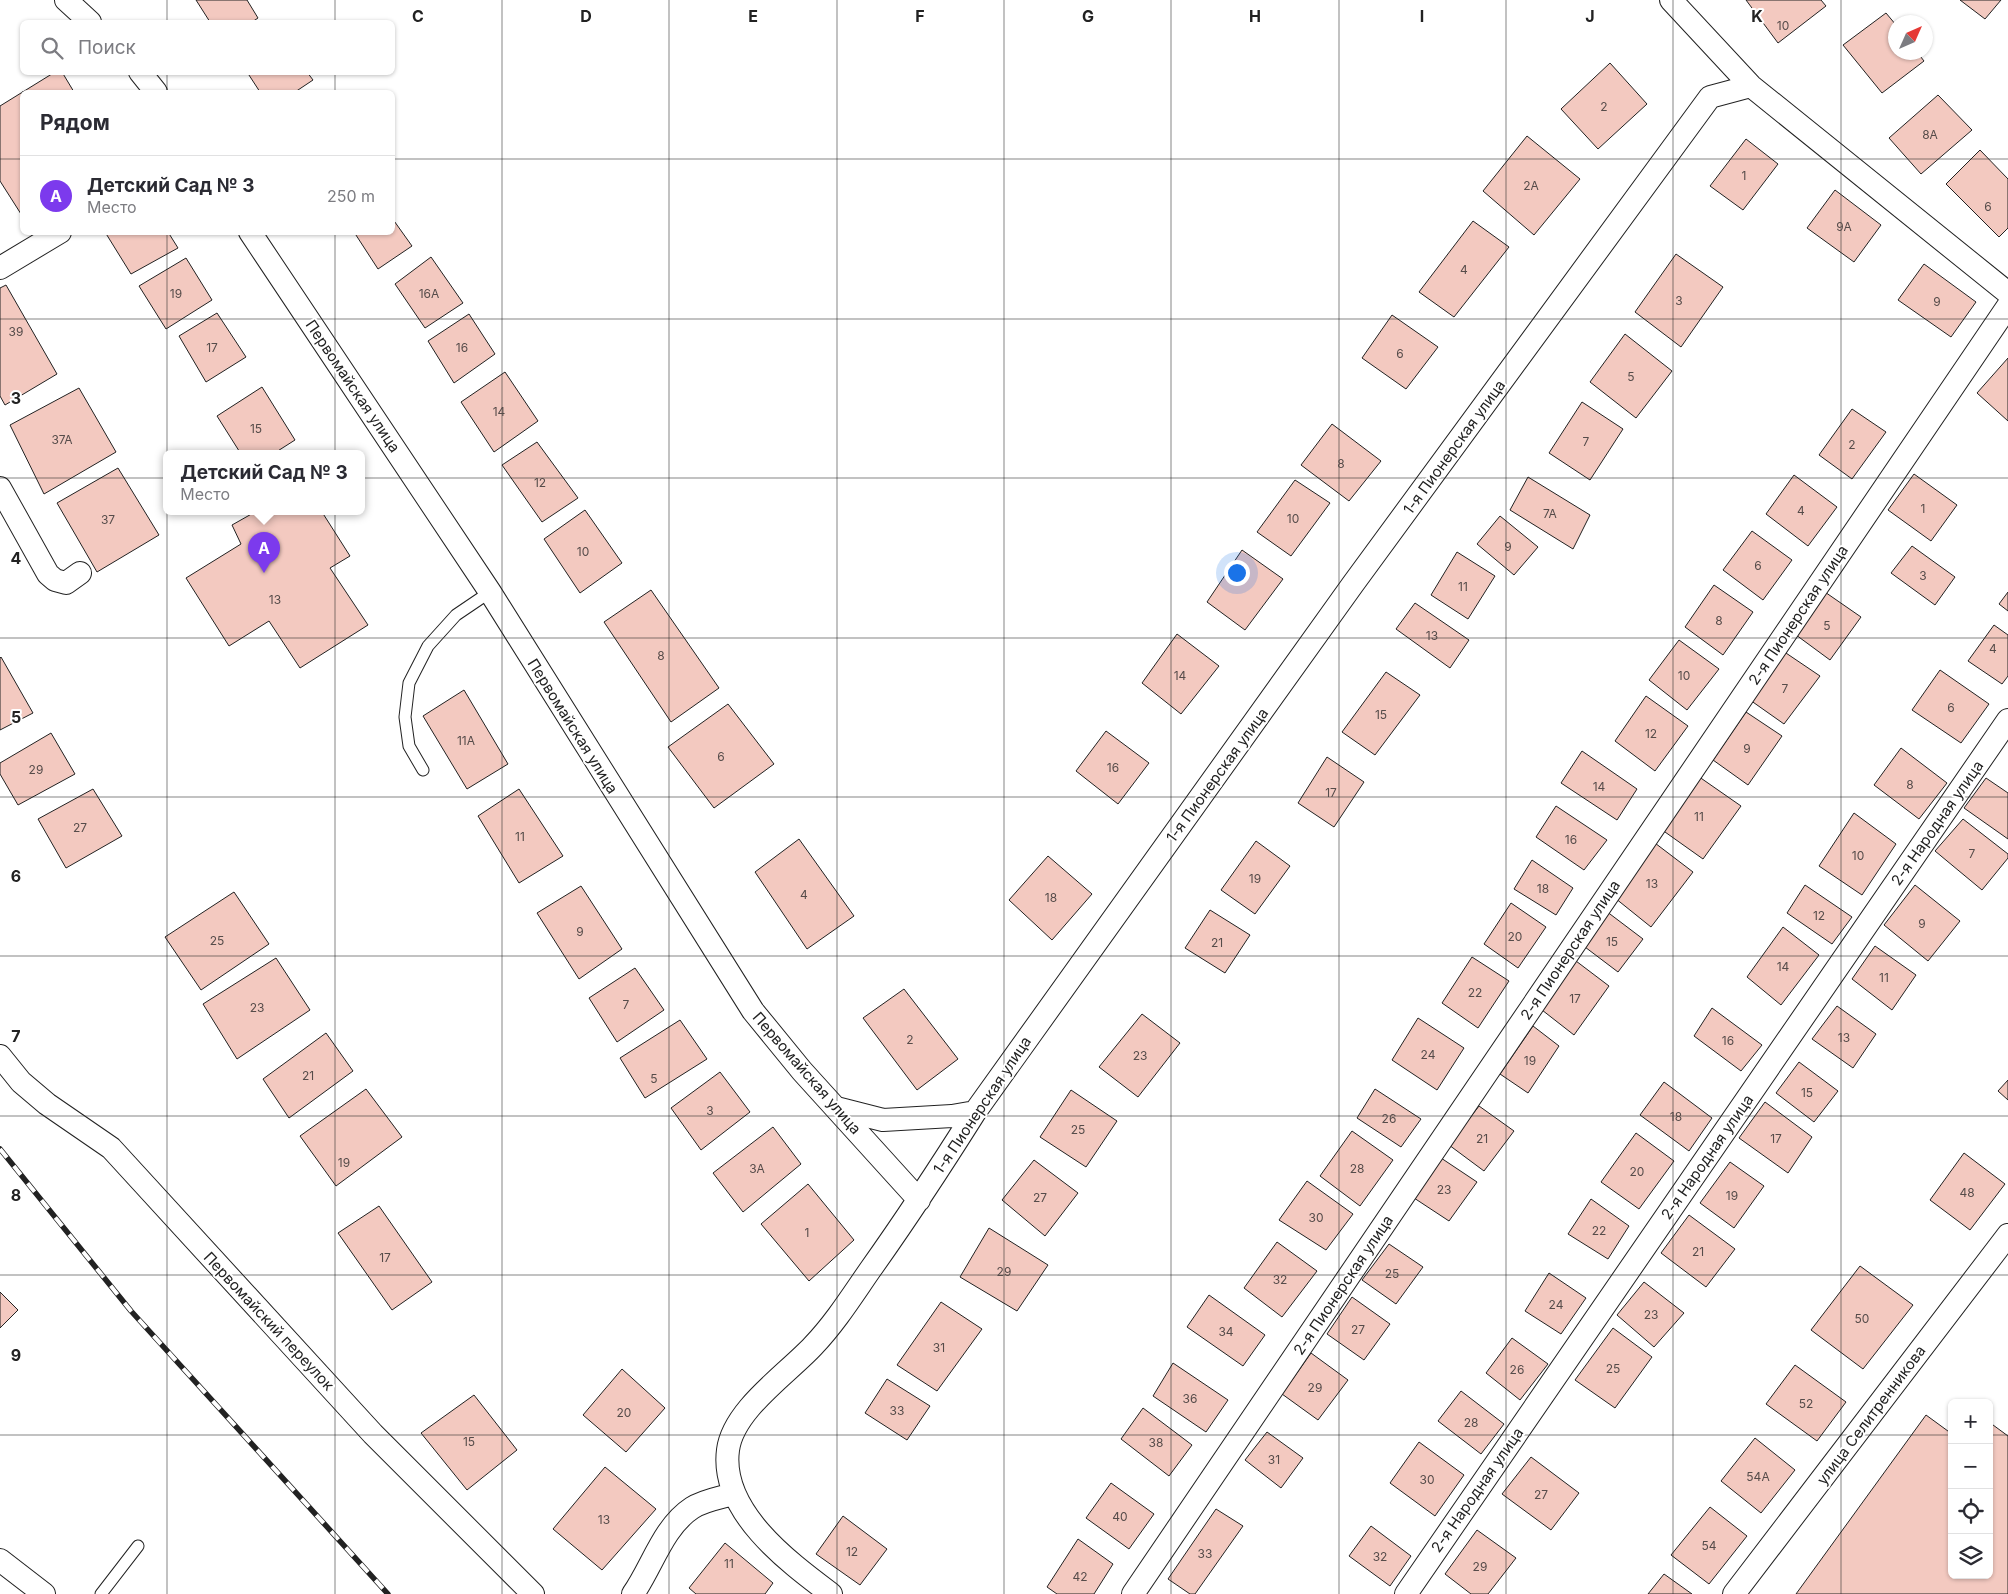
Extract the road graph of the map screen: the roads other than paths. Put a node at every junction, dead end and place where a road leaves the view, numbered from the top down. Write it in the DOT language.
graph roads {
  1 [pos="66,0"];
  2 [pos="1671,0"];
  3 [pos="88,20"];
  4 [pos="142,75"];
  5 [pos="1751,86"];
  6 [pos="154,90"];
  7 [pos="55,235"];
  8 [pos="252,235"];
  9 [pos="0,268"];
  10 [pos="2008,293"];
  11 [pos="2008,306"];
  12 [pos="0,488"];
  13 [pos="80,573"];
  14 [pos="490,592"];
  15 [pos="2008,720"];
  16 [pos="423,770"];
  17 [pos="0,1056"];
  18 [pos="836,1108"];
  19 [pos="975,1112"];
  20 [pos="919,1200"];
  21 [pos="2008,1235"];
  22 [pos="733,1494"];
  23 [pos="138,1546"];
  24 [pos="0,1560"];
  25 [pos="44,1594"];
  26 [pos="101,1594"];
  27 [pos="533,1594"];
  28 [pos="633,1594"];
  29 [pos="830,1594"];
  30 [pos="1133,1594"];
  31 [pos="1406,1594"];
  32 [pos="1734,1594"];
  1 -- 3 [label="street"];
  2 -- 5 [label="street"];
  4 -- 6 [label="street"];
  5 -- 10 [label="street"];
  5 -- 19 [label="street, 1-я Пионерская улица"];
  7 -- 9 [label="street"];
  8 -- 14 [label="street, Первомайская улица"];
  11 -- 30 [label="street, 2-я Пионерская улица"];
  12 -- 13 [label="street"];
  14 -- 16 [label="lane"];
  14 -- 18 [label="street, Первомайская улица"];
  15 -- 31 [label="street, 2-я Народная улица"];
  17 -- 27 [label="street, Первомайский переулок"];
  18 -- 19 [label="street"];
  18 -- 20 [label="street, Первомайская улица"];
  19 -- 20 [label="street, 1-я Пионерская улица"];
  20 -- 22 [label="street, 1-я Пионерская улица"];
  21 -- 32 [label="street, улица Селитренникова"];
  22 -- 28 [label="street"];
  22 -- 29 [label="street"];
  23 -- 26 [label="lane"];
  24 -- 25 [label="street"];
}
